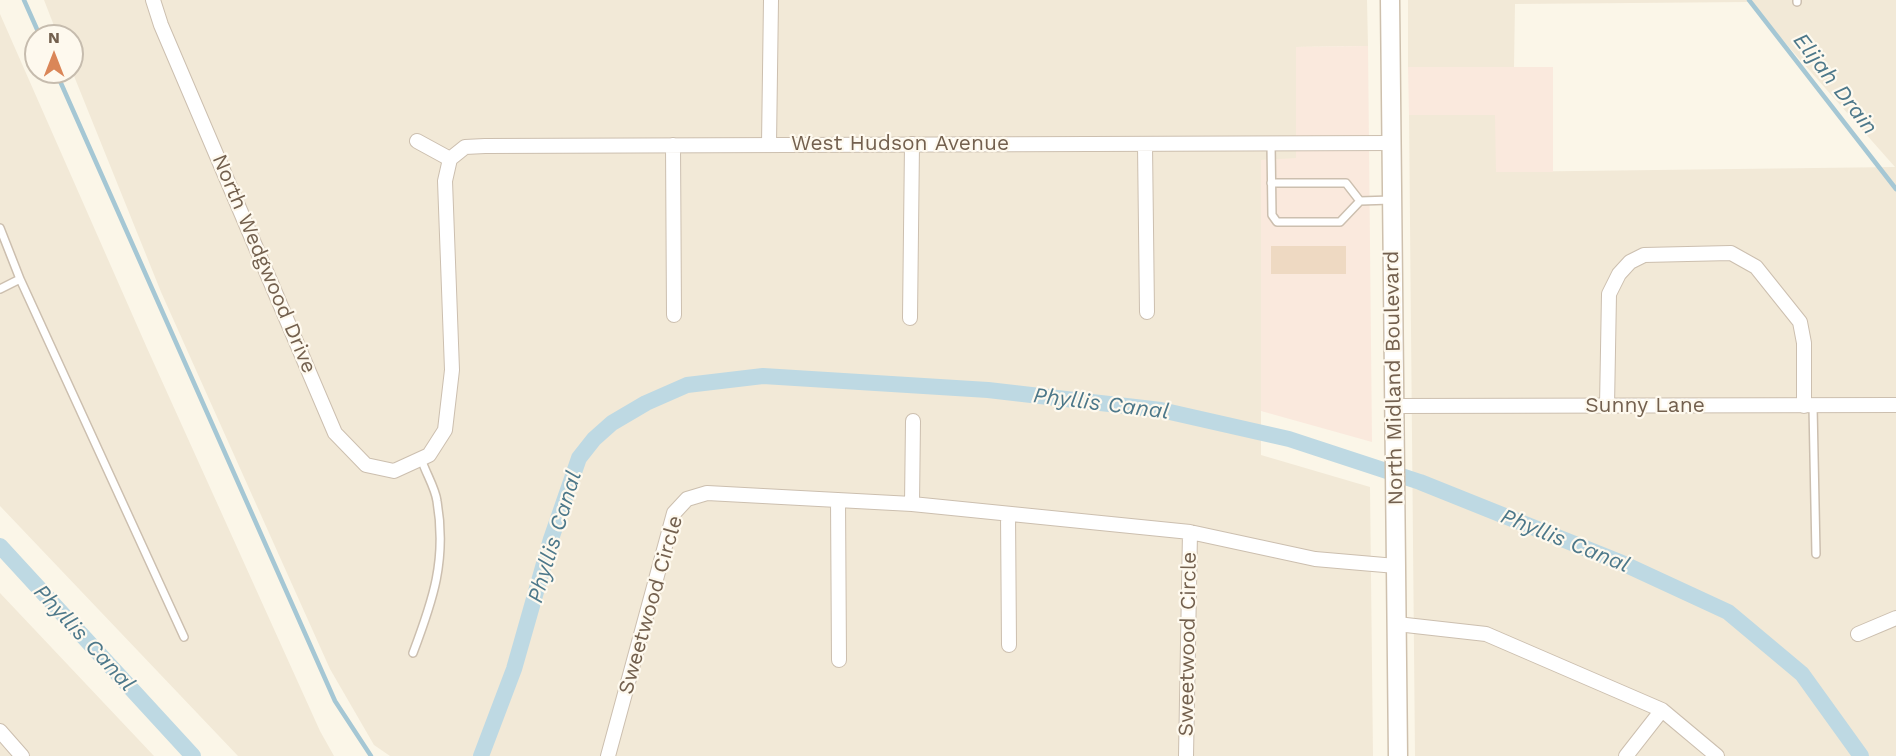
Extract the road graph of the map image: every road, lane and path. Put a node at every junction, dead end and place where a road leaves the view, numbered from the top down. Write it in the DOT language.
graph roads {
  1 [pos="153,0"];
  2 [pos="771,0"];
  3 [pos="1390,0"];
  4 [pos="417,141"];
  5 [pos="1392,143"];
  6 [pos="769,144"];
  7 [pos="912,144"];
  8 [pos="1271,144"];
  9 [pos="673,145"];
  10 [pos="1145,145"];
  11 [pos="450,159"];
  12 [pos="1271,183"];
  13 [pos="1393,200"];
  14 [pos="1360,201"];
  15 [pos="0,228"];
  16 [pos="20,279"];
  17 [pos="0,289"];
  18 [pos="1147,312"];
  19 [pos="674,315"];
  20 [pos="910,318"];
  21 [pos="1808,405"];
  22 [pos="1896,405"];
  23 [pos="1394,406"];
  24 [pos="1607,406"];
  25 [pos="913,421"];
  26 [pos="420,458"];
  27 [pos="838,500"];
  28 [pos="912,504"];
  29 [pos="1008,514"];
  30 [pos="1190,532"];
  31 [pos="1816,554"];
  32 [pos="1396,567"];
  33 [pos="1896,618"];
  34 [pos="1397,624"];
  35 [pos="1858,634"];
  36 [pos="184,637"];
  37 [pos="1009,645"];
  38 [pos="413,653"];
  39 [pos="839,660"];
  40 [pos="1662,710"];
  41 [pos="0,731"];
  42 [pos="22,756"];
  43 [pos="608,756"];
  44 [pos="1186,756"];
  45 [pos="1398,756"];
  46 [pos="1626,756"];
  47 [pos="1717,756"];
  1 -- 26 [label="street, North Wedgwood Drive"];
  2 -- 6 [label="street"];
  3 -- 5 [label="main road, North Midland Boulevard"];
  4 -- 11 [label="street"];
  5 -- 8 [label="street, West Hudson Avenue"];
  5 -- 13 [label="main road, North Midland Boulevard"];
  6 -- 7 [label="street, West Hudson Avenue"];
  6 -- 9 [label="street, West Hudson Avenue"];
  7 -- 10 [label="street, West Hudson Avenue"];
  7 -- 20 [label="street"];
  8 -- 10 [label="street, West Hudson Avenue"];
  8 -- 12 [label="lane"];
  9 -- 11 [label="street, West Hudson Avenue"];
  9 -- 19 [label="street"];
  10 -- 18 [label="street"];
  11 -- 26 [label="street, North Wedgwood Drive"];
  12 -- 14 [label="lane"];
  12 -- 14 [label="lane"];
  13 -- 14 [label="lane"];
  13 -- 23 [label="main road, North Midland Boulevard"];
  15 -- 16 [label="lane"];
  16 -- 17 [label="lane"];
  16 -- 36 [label="lane"];
  21 -- 22 [label="street, Sunny Lane"];
  21 -- 24 [label="street, Sunny Lane"];
  21 -- 24 [label="street"];
  21 -- 31 [label="lane"];
  23 -- 24 [label="street, Sunny Lane"];
  23 -- 32 [label="main road, North Midland Boulevard"];
  25 -- 28 [label="street"];
  26 -- 38 [label="lane"];
  27 -- 28 [label="street, Sweetwood Circle"];
  27 -- 39 [label="street"];
  27 -- 43 [label="street, Sweetwood Circle"];
  28 -- 29 [label="street, Sweetwood Circle"];
  29 -- 30 [label="street, Sweetwood Circle"];
  29 -- 37 [label="street"];
  30 -- 32 [label="street, Sweetwood Circle"];
  30 -- 44 [label="street, Sweetwood Circle"];
  32 -- 34 [label="main road, North Midland Boulevard"];
  33 -- 35 [label="street"];
  34 -- 40 [label="street"];
  34 -- 45 [label="main road, North Midland Boulevard"];
  40 -- 46 [label="street"];
  40 -- 47 [label="street"];
  41 -- 42 [label="street"];
}
